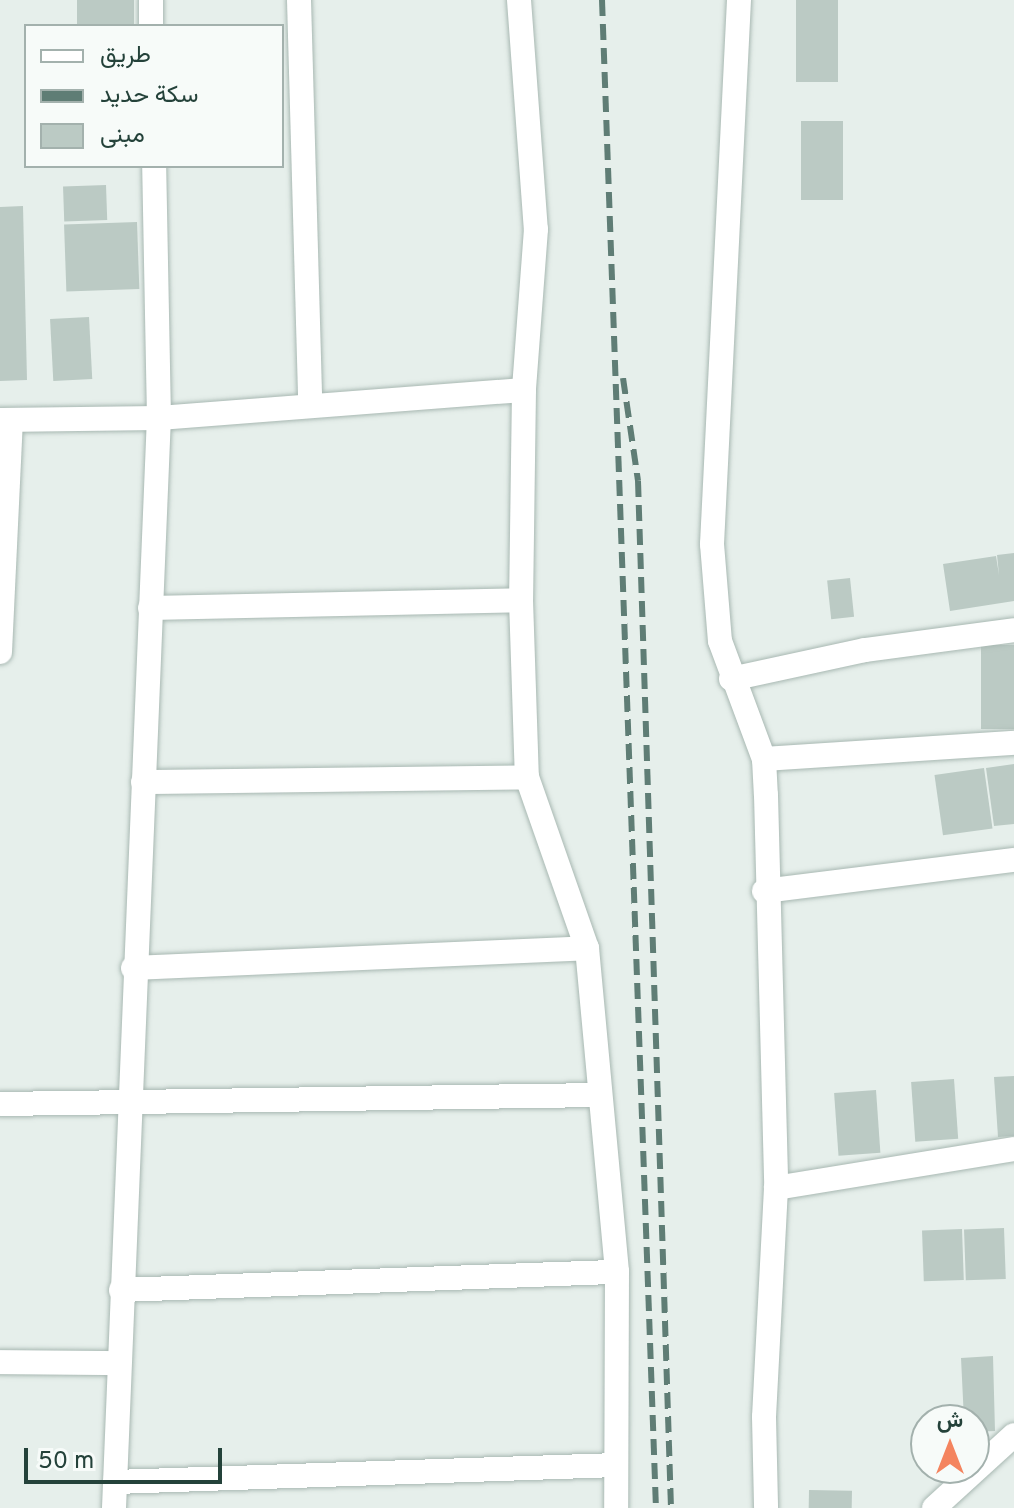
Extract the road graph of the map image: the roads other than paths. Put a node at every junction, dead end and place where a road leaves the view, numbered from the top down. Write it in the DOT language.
graph roads {
  1 [pos="151,0"];
  2 [pos="299,0"];
  3 [pos="519,0"];
  4 [pos="739,0"];
  5 [pos="151,24"];
  6 [pos="154,168"];
  7 [pos="524,390"];
  8 [pos="310,404"];
  9 [pos="159,418"];
  10 [pos="6,420"];
  11 [pos="521,600"];
  12 [pos="150,608"];
  13 [pos="1,622"];
  14 [pos="1014,630"];
  15 [pos="0,652"];
  16 [pos="731,679"];
  17 [pos="1014,743"];
  18 [pos="764,759"];
  19 [pos="527,777"];
  20 [pos="143,782"];
  21 [pos="1014,860"];
  22 [pos="764,891"];
  23 [pos="587,948"];
  24 [pos="133,968"];
  25 [pos="599,1095"];
  26 [pos="128,1101"];
  27 [pos="0,1104"];
  28 [pos="1014,1149"];
  29 [pos="776,1188"];
  30 [pos="617,1272"];
  31 [pos="121,1290"];
  32 [pos="0,1362"];
  33 [pos="119,1363"];
  34 [pos="1014,1435"];
  35 [pos="616,1465"];
  36 [pos="115,1482"];
  37 [pos="114,1508"];
  38 [pos="616,1508"];
  39 [pos="766,1508"];
  40 [pos="934,1508"];
  1 -- 5 [label="street"];
  2 -- 8 [label="street"];
  3 -- 7 [label="street"];
  4 -- 16 [label="street"];
  6 -- 9 [label="street"];
  7 -- 8 [label="street"];
  7 -- 11 [label="street"];
  8 -- 9 [label="street"];
  9 -- 10 [label="street"];
  9 -- 12 [label="street"];
  10 -- 13 [label="street"];
  11 -- 12 [label="street"];
  11 -- 19 [label="street"];
  12 -- 20 [label="street"];
  13 -- 15 [label="street"];
  14 -- 16 [label="street"];
  16 -- 18 [label="street"];
  17 -- 18 [label="street"];
  18 -- 22 [label="street"];
  19 -- 20 [label="street"];
  19 -- 23 [label="street"];
  20 -- 24 [label="street"];
  21 -- 22 [label="street"];
  22 -- 29 [label="street"];
  23 -- 24 [label="street"];
  23 -- 25 [label="street"];
  24 -- 26 [label="street"];
  25 -- 26 [label="street"];
  25 -- 30 [label="street"];
  26 -- 27 [label="street"];
  26 -- 31 [label="street"];
  28 -- 29 [label="street"];
  29 -- 39 [label="street"];
  30 -- 31 [label="street"];
  30 -- 35 [label="street"];
  31 -- 33 [label="street"];
  32 -- 33 [label="street"];
  33 -- 36 [label="street"];
  34 -- 40 [label="street"];
  35 -- 36 [label="street"];
  35 -- 38 [label="street"];
  36 -- 37 [label="street"];
}
